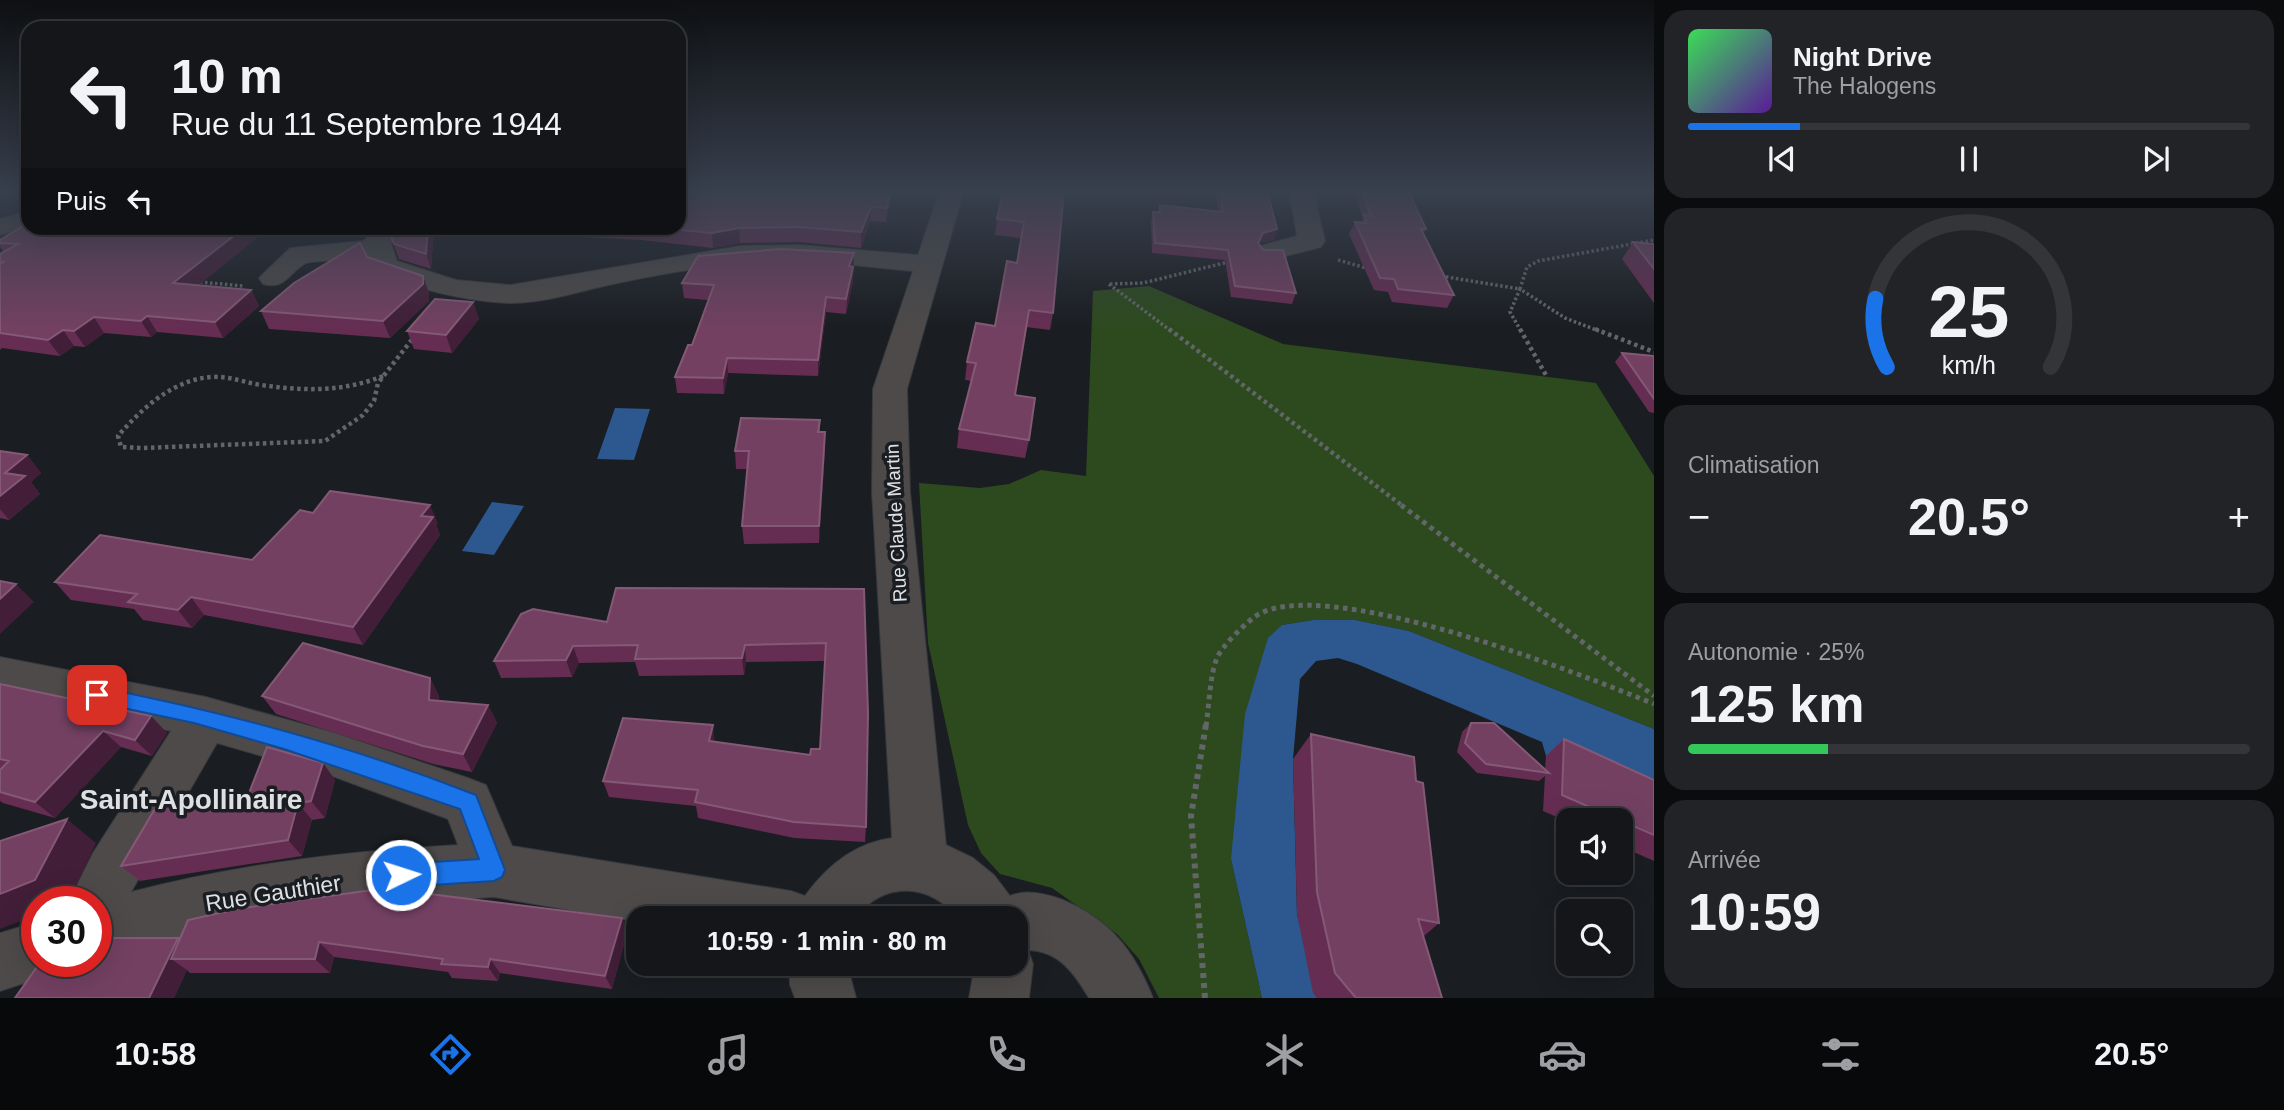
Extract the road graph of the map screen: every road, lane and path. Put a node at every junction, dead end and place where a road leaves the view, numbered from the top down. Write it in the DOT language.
graph roads {
  1 [pos="386,237"];
  2 [pos="938,237"];
  3 [pos="1310,237"];
  4 [pos="1654,240"];
  5 [pos="1311,241"];
  6 [pos="1270,251"];
  7 [pos="929,264"];
  8 [pos="1369,269"];
  9 [pos="1437,276"];
  10 [pos="273,278"];
  11 [pos="192,282"];
  12 [pos="456,289"];
  13 [pos="1520,289"];
  14 [pos="1654,352"];
  15 [pos="383,376"];
  16 [pos="1547,377"];
  17 [pos="0,676"];
  18 [pos="1654,696"];
  19 [pos="1654,704"];
  20 [pos="206,718"];
  21 [pos="924,864"];
  22 [pos="494,870"];
  23 [pos="106,886"];
  24 [pos="712,906"];
  25 [pos="830,906"];
  26 [pos="985,906"];
  27 [pos="1028,921"];
  28 [pos="112,927"];
  29 [pos="21,956"];
  30 [pos="0,962"];
  31 [pos="819,976"];
  32 [pos="1002,976"];
  33 [pos="826,998"];
  34 [pos="999,998"];
  35 [pos="1123,998"];
  36 [pos="1205,998"];
  1 -- 10 [label="street"];
  1 -- 12 [label="street"];
  2 -- 7 [label="street, Rue Claude Martin"];
  3 -- 5 [label="street"];
  4 -- 13 [label="path"];
  5 -- 6 [label="street"];
  5 -- 8 [label="path"];
  6 -- 18 [label="path"];
  7 -- 12 [label="street"];
  7 -- 21 [label="street, Rue Claude Martin"];
  9 -- 13 [label="path"];
  10 -- 11 [label="path"];
  12 -- 15 [label="path"];
  13 -- 14 [label="path"];
  13 -- 16 [label="path"];
  15 -- 15 [label="path"];
  17 -- 20 [label="street"];
  19 -- 36 [label="path"];
  20 -- 22 [label="street"];
  20 -- 23 [label="street"];
  21 -- 25 [label="street"];
  21 -- 26 [label="street"];
  22 -- 24 [label="street, Rue Gauthier"];
  22 -- 28 [label="street, Rue Gauthier"];
  27 -- 35 [label="street"];
  29 -- 30 [label="street"];
  31 -- 33 [label="street"];
  32 -- 34 [label="street"];
}
